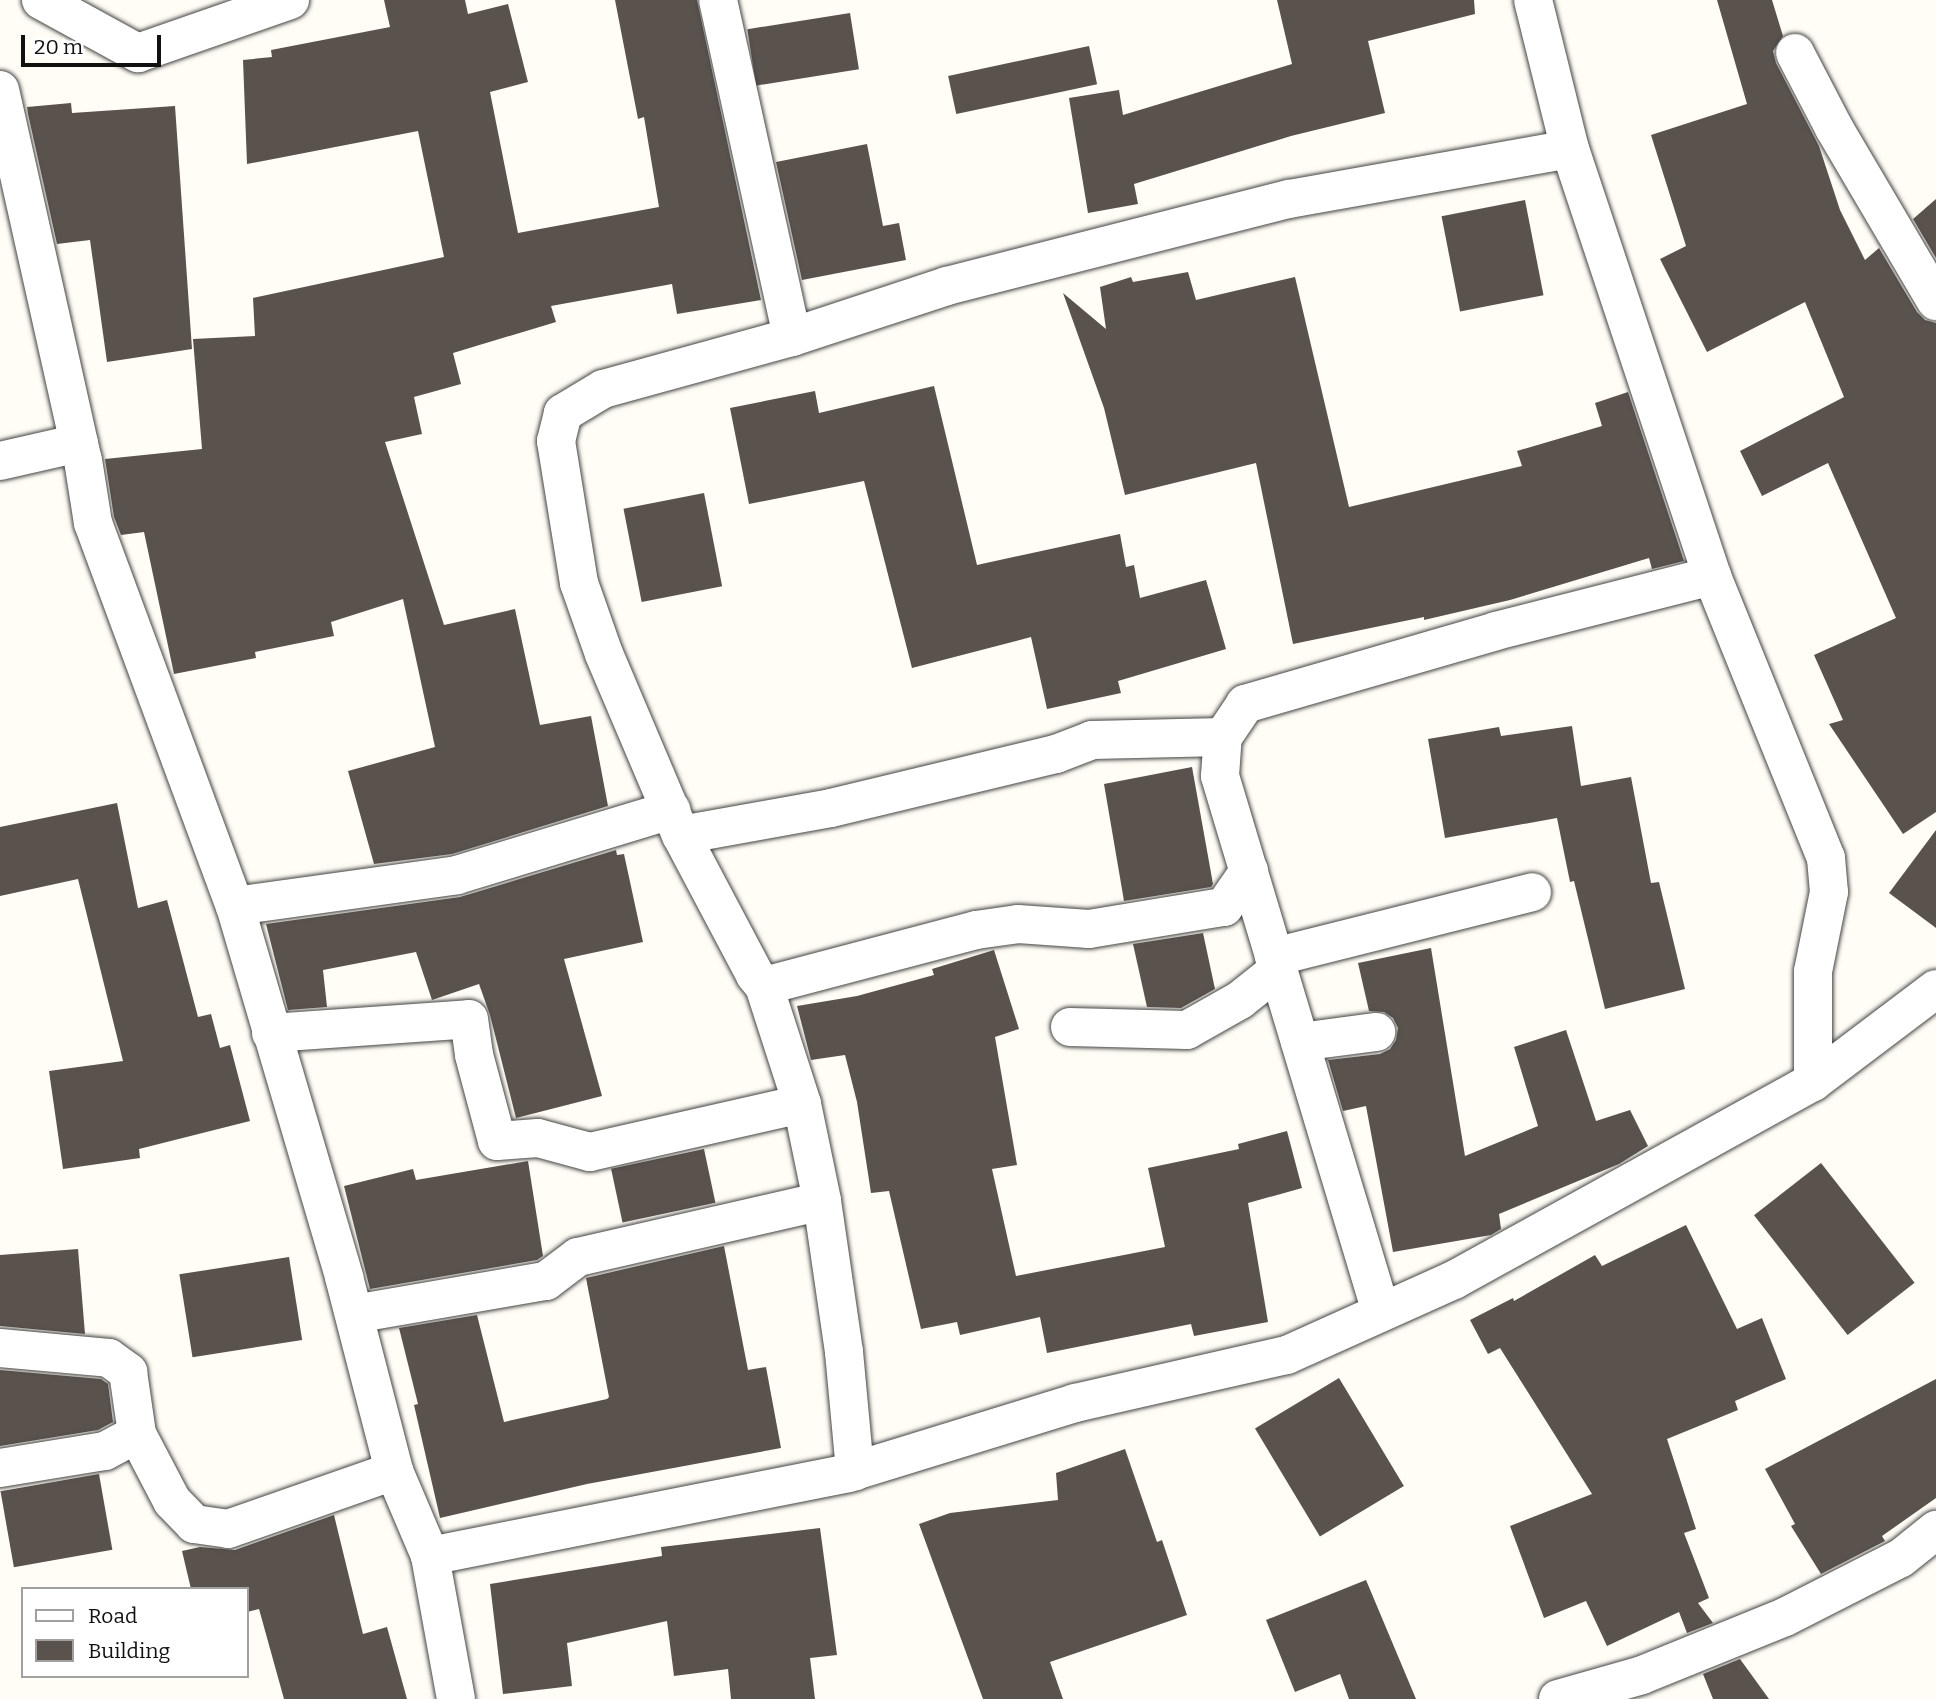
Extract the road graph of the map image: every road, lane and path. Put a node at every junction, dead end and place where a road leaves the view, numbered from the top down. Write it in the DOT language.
graph roads {
  1 [pos="41,0"];
  2 [pos="290,0"];
  3 [pos="718,0"];
  4 [pos="1533,0"];
  5 [pos="1795,53"];
  6 [pos="0,90"];
  7 [pos="1570,149"];
  8 [pos="1936,301"];
  9 [pos="792,337"];
  10 [pos="79,443"];
  11 [pos="0,461"];
  12 [pos="1712,576"];
  13 [pos="1223,737"];
  14 [pos="676,822"];
  15 [pos="1249,872"];
  16 [pos="1532,892"];
  17 [pos="236,906"];
  18 [pos="1276,963"];
  19 [pos="764,986"];
  20 [pos="1936,989"];
  21 [pos="1070,1027"];
  22 [pos="1376,1032"];
  23 [pos="271,1033"];
  24 [pos="1300,1042"];
  25 [pos="1813,1082"];
  26 [pos="802,1104"];
  27 [pos="822,1201"];
  28 [pos="1381,1312"];
  29 [pos="354,1314"];
  30 [pos="0,1348"];
  31 [pos="136,1434"];
  32 [pos="0,1468"];
  33 [pos="394,1471"];
  34 [pos="855,1471"];
  35 [pos="1936,1530"];
  36 [pos="430,1556"];
  37 [pos="1646,1687"];
  38 [pos="456,1699"];
  39 [pos="1558,1699"];
  1 -- 2 [label="street"];
  3 -- 9 [label="street"];
  4 -- 7 [label="street"];
  5 -- 8 [label="street"];
  6 -- 10 [label="street"];
  7 -- 9 [label="street"];
  7 -- 12 [label="street"];
  9 -- 14 [label="street"];
  10 -- 11 [label="street"];
  10 -- 17 [label="street"];
  12 -- 13 [label="street"];
  12 -- 25 [label="street"];
  13 -- 14 [label="street"];
  13 -- 15 [label="street"];
  14 -- 17 [label="street"];
  14 -- 19 [label="street"];
  15 -- 18 [label="street"];
  15 -- 19 [label="street"];
  16 -- 18 [label="street"];
  17 -- 23 [label="street"];
  18 -- 21 [label="street"];
  18 -- 24 [label="street"];
  19 -- 26 [label="street"];
  20 -- 25 [label="street"];
  22 -- 24 [label="street"];
  23 -- 26 [label="street"];
  23 -- 29 [label="street"];
  24 -- 28 [label="street"];
  25 -- 28 [label="street"];
  26 -- 27 [label="street"];
  27 -- 29 [label="street"];
  27 -- 34 [label="street"];
  28 -- 34 [label="street"];
  29 -- 33 [label="street"];
  30 -- 31 [label="street"];
  31 -- 32 [label="street"];
  31 -- 33 [label="street"];
  33 -- 36 [label="street"];
  34 -- 36 [label="street"];
  35 -- 37 [label="street"];
  36 -- 38 [label="street"];
  37 -- 39 [label="street"];
}
